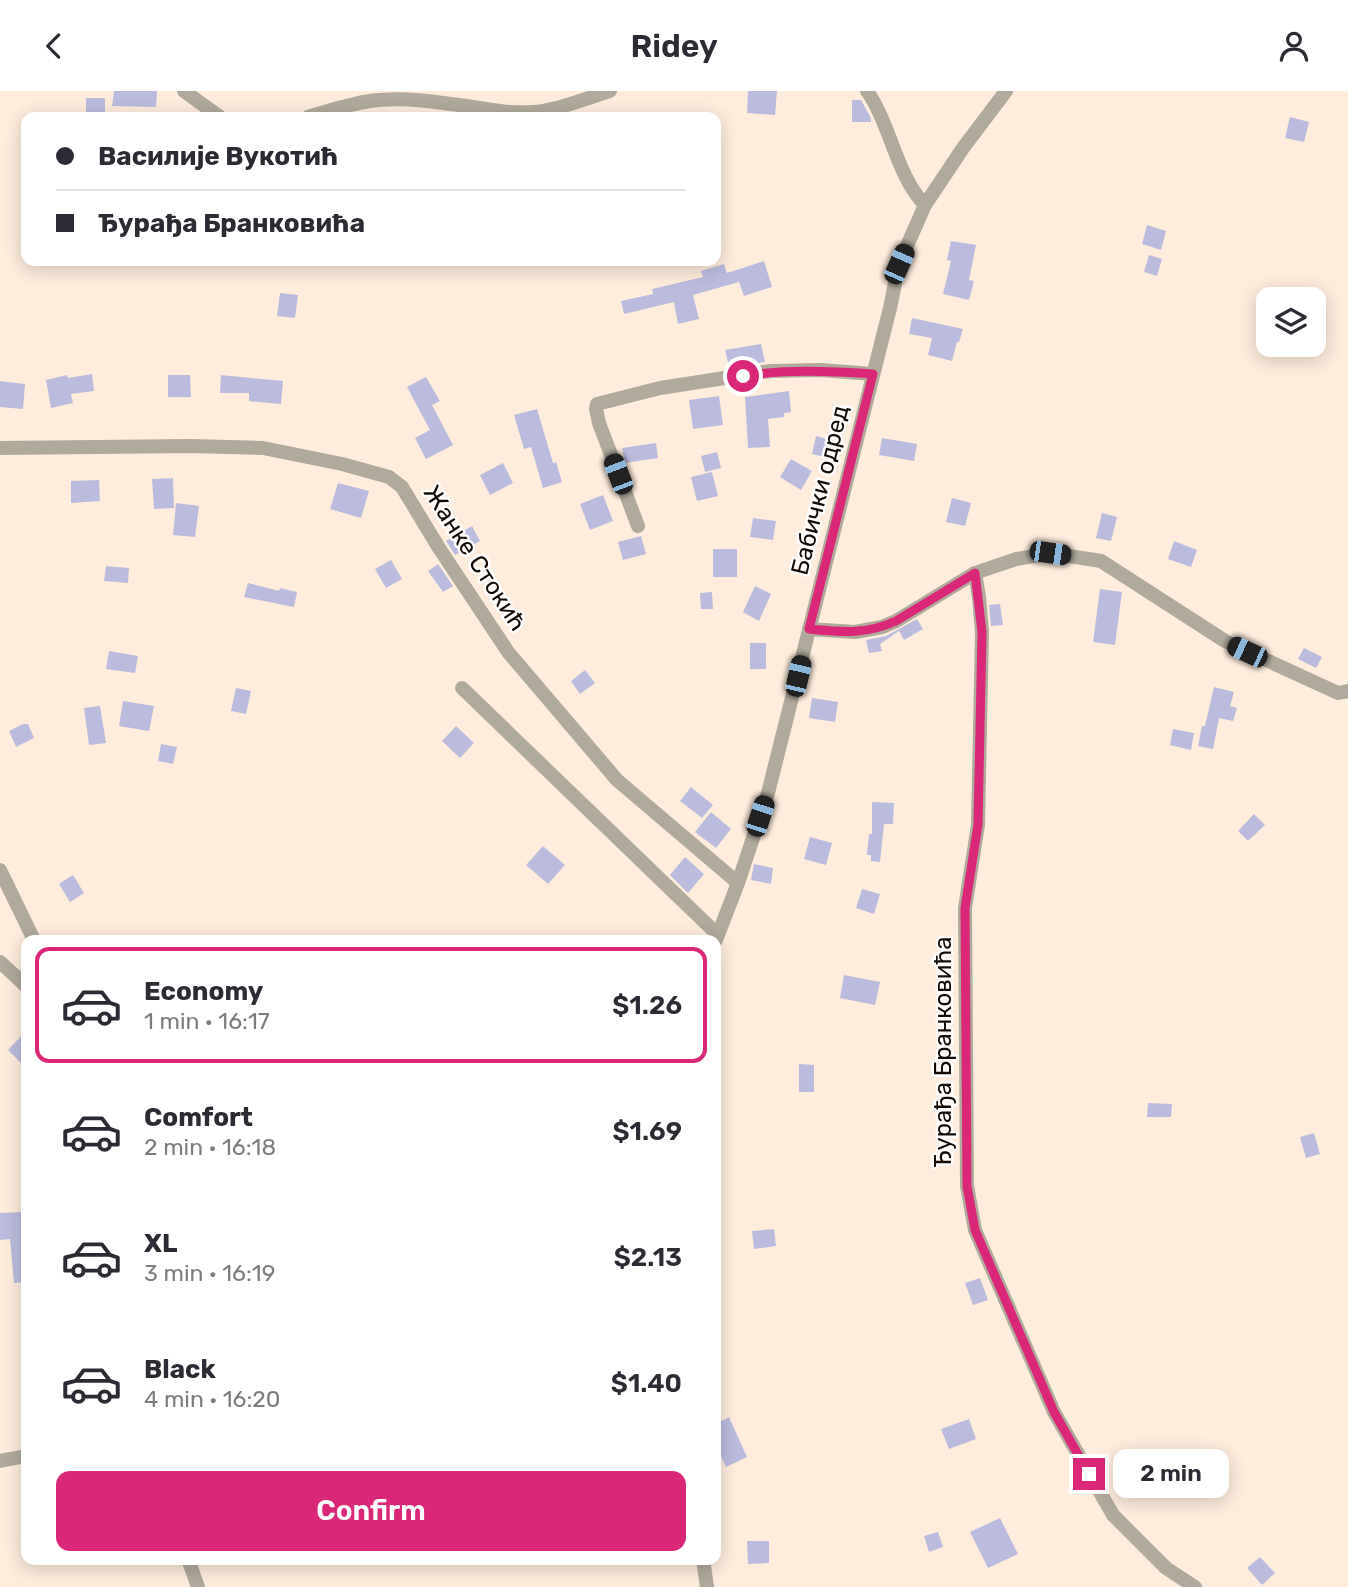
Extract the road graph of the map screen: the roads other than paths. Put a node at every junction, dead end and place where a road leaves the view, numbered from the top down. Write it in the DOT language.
graph roads {
  1 [pos="184,91"];
  2 [pos="610,91"];
  3 [pos="867,91"];
  4 [pos="1006,91"];
  5 [pos="213,112"];
  6 [pos="324,112"];
  7 [pos="512,112"];
  8 [pos="542,112"];
  9 [pos="925,205"];
  10 [pos="873,374"];
  11 [pos="0,448"];
  12 [pos="638,526"];
  13 [pos="975,573"];
  14 [pos="809,629"];
  15 [pos="462,688"];
  16 [pos="1348,691"];
  17 [pos="0,870"];
  18 [pos="738,883"];
  19 [pos="32,935"];
  20 [pos="714,935"];
  21 [pos="717,935"];
  22 [pos="0,962"];
  23 [pos="21,981"];
  24 [pos="21,1457"];
  25 [pos="0,1461"];
  26 [pos="190,1565"];
  27 [pos="704,1565"];
  28 [pos="198,1587"];
  29 [pos="707,1587"];
  30 [pos="1195,1587"];
  1 -- 5 [label="street"];
  2 -- 8 [label="street"];
  3 -- 9 [label="street"];
  4 -- 9 [label="street, Бабички одред"];
  6 -- 7 [label="street"];
  9 -- 10 [label="street, Бабички одред"];
  10 -- 12 [label="street"];
  10 -- 14 [label="street, Бабички одред"];
  11 -- 18 [label="street, Жанке Стокић"];
  13 -- 14 [label="street"];
  13 -- 16 [label="street"];
  13 -- 30 [label="street, Ђурађа Бранковића"];
  14 -- 18 [label="street, Бабички одред"];
  15 -- 20 [label="street"];
  17 -- 19 [label="street"];
  18 -- 21 [label="street, Бабички одред"];
  22 -- 23 [label="street"];
  24 -- 25 [label="street"];
  26 -- 28 [label="street"];
  27 -- 29 [label="street"];
}
